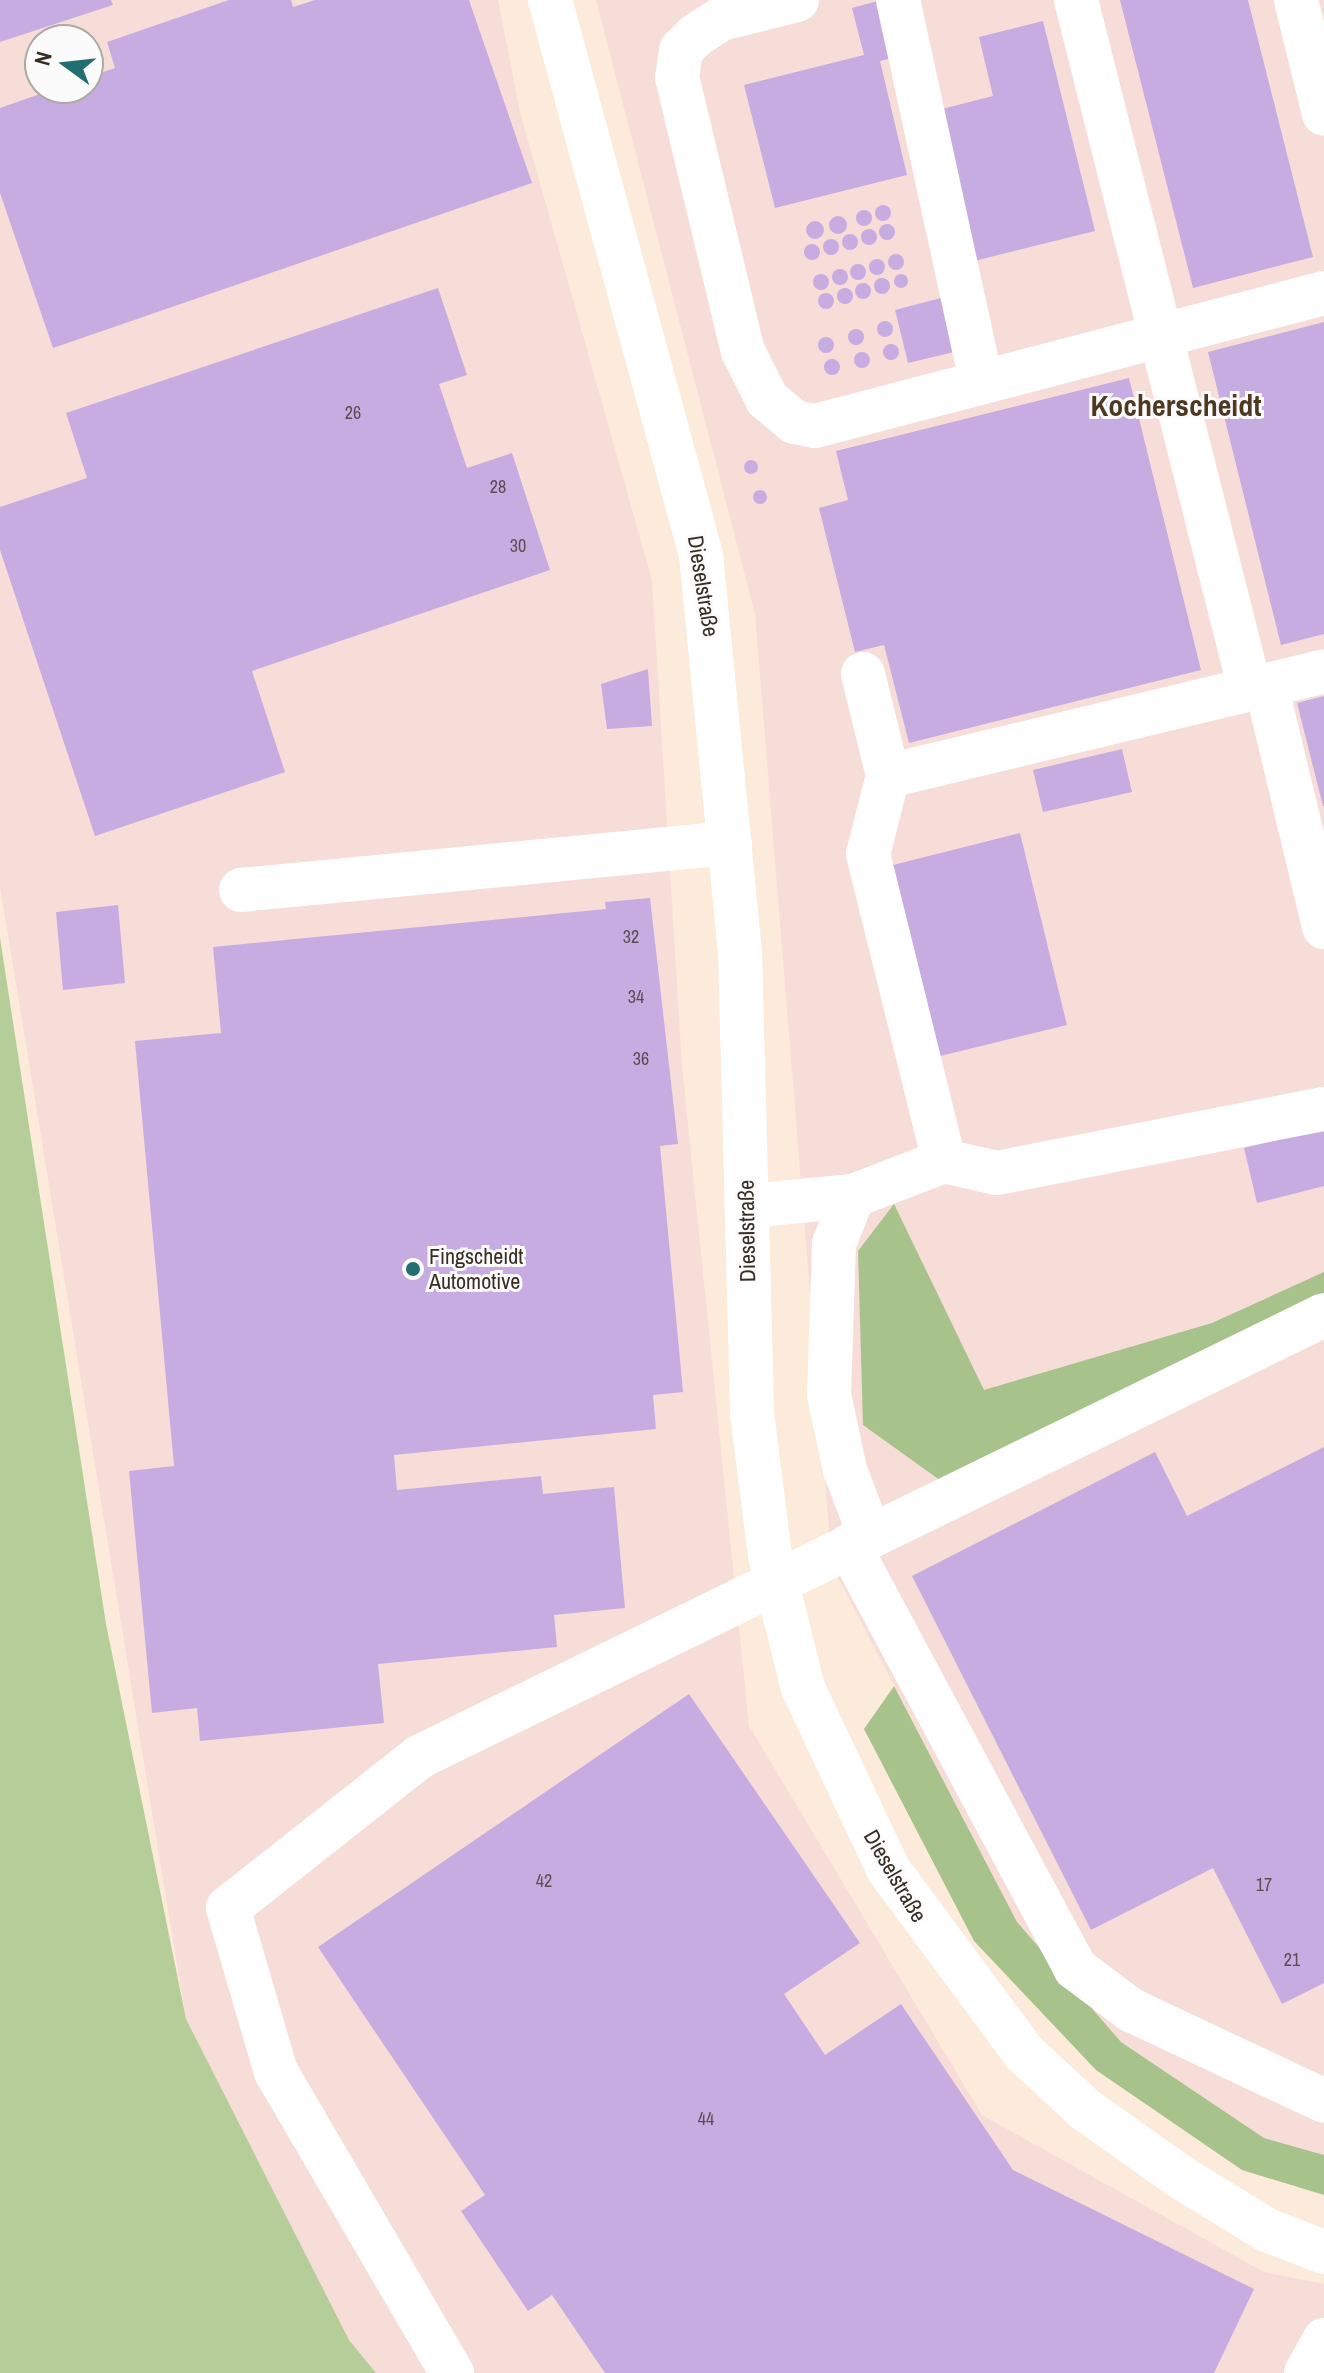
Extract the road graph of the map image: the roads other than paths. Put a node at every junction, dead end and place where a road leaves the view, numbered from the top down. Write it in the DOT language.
graph roads {
  1 [pos="550,0"];
  2 [pos="797,0"];
  3 [pos="898,0"];
  4 [pos="1076,0"];
  5 [pos="1296,0"];
  6 [pos="1324,114"];
  7 [pos="1324,293"];
  8 [pos="1161,335"];
  9 [pos="981,382"];
  10 [pos="1324,671"];
  11 [pos="863,674"];
  12 [pos="1258,687"];
  13 [pos="888,776"];
  14 [pos="730,843"];
  15 [pos="241,890"];
  16 [pos="1324,927"];
  17 [pos="1324,1109"];
  18 [pos="944,1161"];
  19 [pos="853,1196"];
  20 [pos="747,1206"];
  21 [pos="1324,1315"];
  22 [pos="859,1541"];
  23 [pos="775,1582"];
  24 [pos="1324,2101"];
  25 [pos="1324,2252"];
  26 [pos="1324,2340"];
  27 [pos="452,2373"];
  28 [pos="1306,2373"];
  1 -- 14 [label="street, Dieselstraße"];
  2 -- 9 [label="street"];
  3 -- 9 [label="street"];
  4 -- 8 [label="street"];
  5 -- 6 [label="street"];
  7 -- 8 [label="street"];
  8 -- 9 [label="street"];
  8 -- 12 [label="street"];
  10 -- 12 [label="street"];
  11 -- 13 [label="street"];
  12 -- 13 [label="street"];
  12 -- 16 [label="street"];
  13 -- 18 [label="street"];
  14 -- 15 [label="street"];
  14 -- 20 [label="street, Dieselstraße"];
  17 -- 18 [label="street"];
  18 -- 19 [label="street"];
  19 -- 20 [label="street"];
  19 -- 22 [label="street"];
  20 -- 23 [label="street, Dieselstraße"];
  21 -- 22 [label="street"];
  22 -- 23 [label="street"];
  22 -- 24 [label="street"];
  23 -- 25 [label="street, Dieselstraße"];
  23 -- 27 [label="street"];
  26 -- 28 [label="street"];
}
